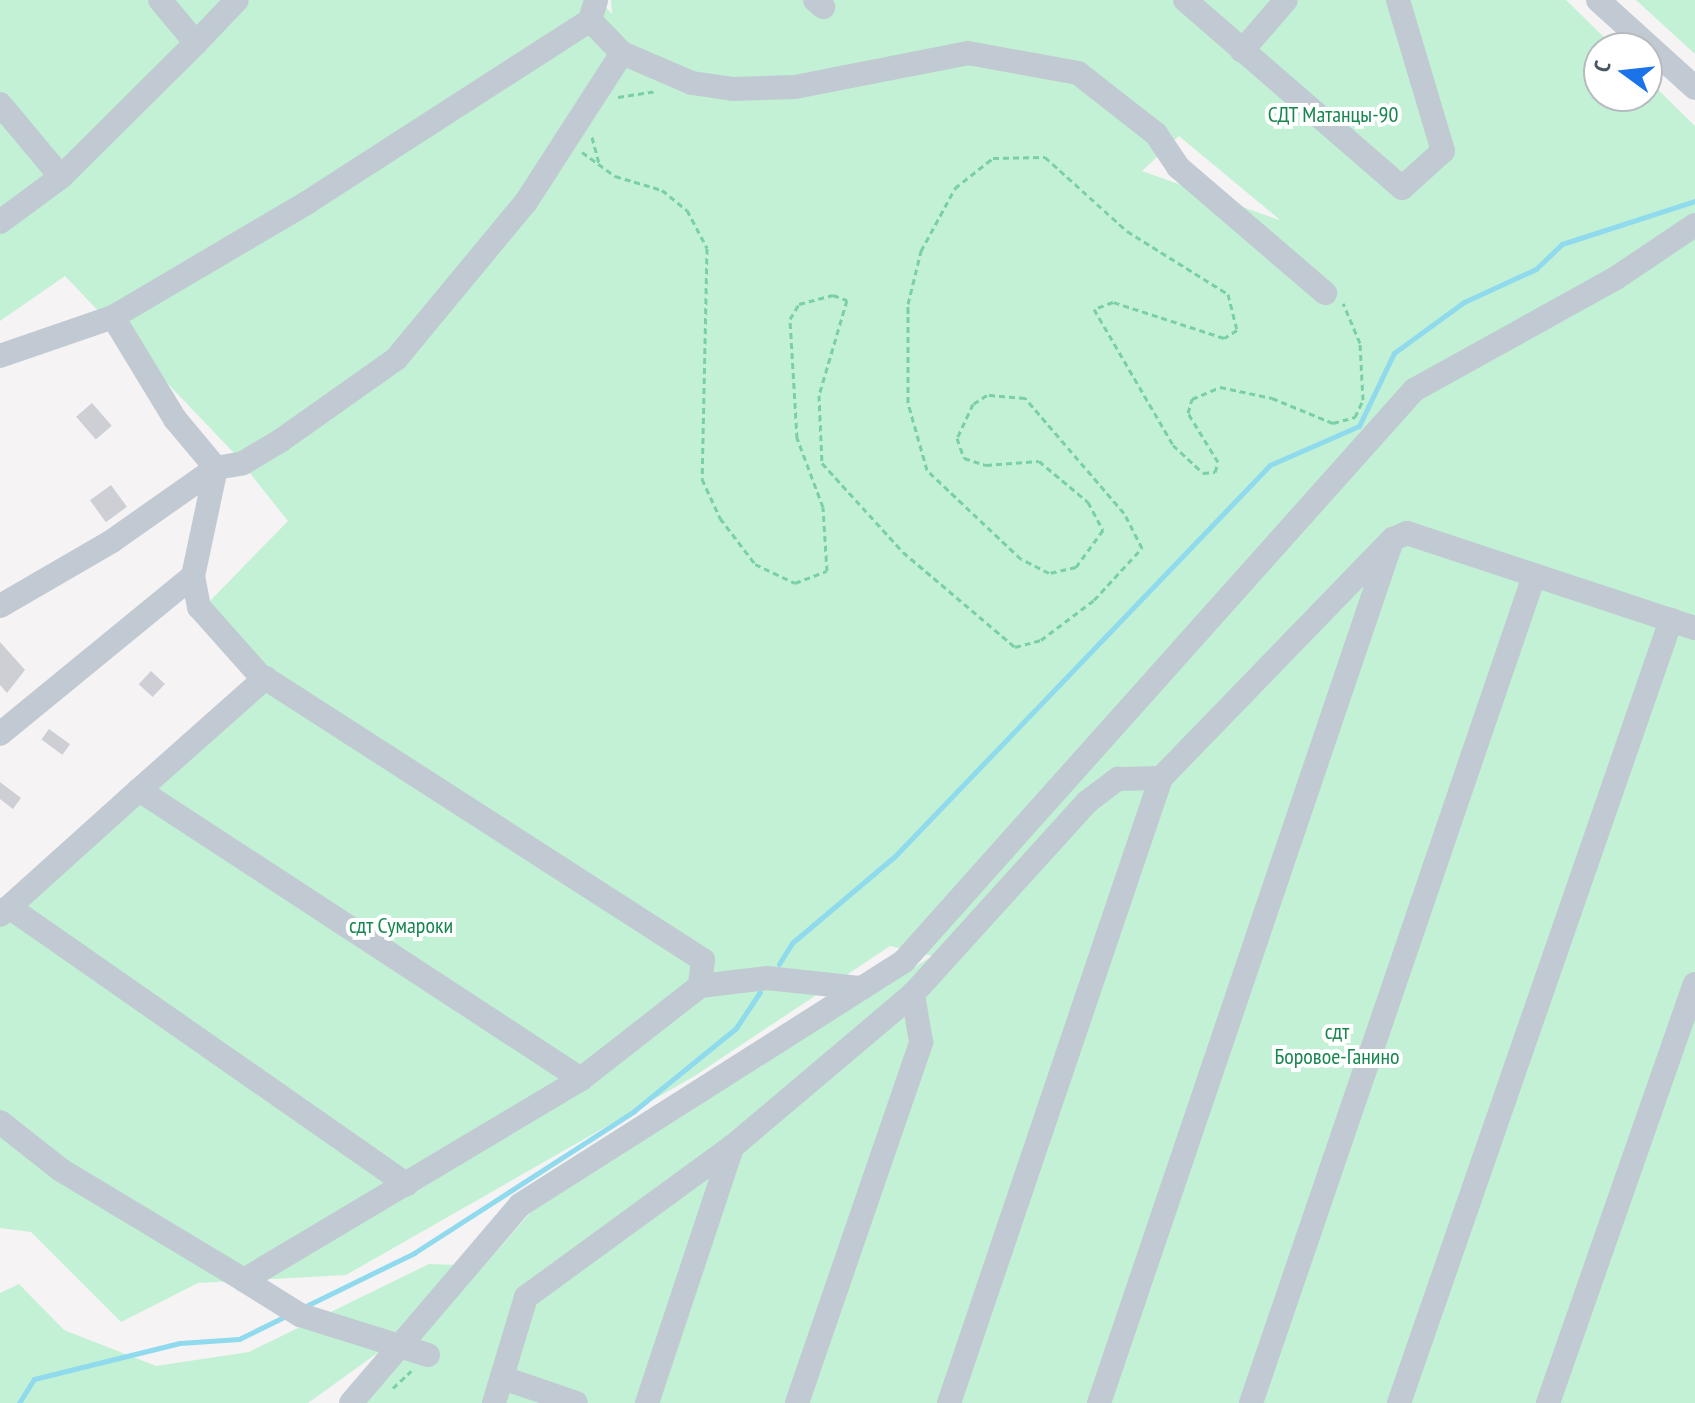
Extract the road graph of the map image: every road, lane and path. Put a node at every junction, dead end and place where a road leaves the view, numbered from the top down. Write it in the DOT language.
graph roads {
  1 [pos="160,0"];
  2 [pos="237,0"];
  3 [pos="1185,0"];
  4 [pos="1286,0"];
  5 [pos="1398,0"];
  6 [pos="1598,0"];
  7 [pos="593,10"];
  8 [pos="196,43"];
  9 [pos="1242,51"];
  10 [pos="622,53"];
  11 [pos="1695,88"];
  12 [pos="661,90"];
  13 [pos="615,98"];
  14 [pos="0,104"];
  15 [pos="593,124"];
  16 [pos="567,140"];
  17 [pos="600,166"];
  18 [pos="61,177"];
  19 [pos="0,222"];
  20 [pos="1695,225"];
  21 [pos="1325,293"];
  22 [pos="113,317"];
  23 [pos="0,356"];
  24 [pos="216,468"];
  25 [pos="1393,539"];
  26 [pos="193,576"];
  27 [pos="1534,576"];
  28 [pos="0,606"];
  29 [pos="1671,620"];
  30 [pos="1695,628"];
  31 [pos="257,672"];
  32 [pos="0,734"];
  33 [pos="1161,778"];
  34 [pos="139,790"];
  35 [pos="5,911"];
  36 [pos="1695,984"];
  37 [pos="700,986"];
  38 [pos="861,988"];
  39 [pos="913,994"];
  40 [pos="581,1079"];
  41 [pos="0,1122"];
  42 [pos="732,1147"];
  43 [pos="407,1185"];
  44 [pos="244,1280"];
  45 [pos="402,1346"];
  46 [pos="428,1355"];
  47 [pos="503,1378"];
  48 [pos="387,1393"];
  49 [pos="351,1403"];
  50 [pos="494,1403"];
  51 [pos="576,1403"];
  52 [pos="647,1403"];
  53 [pos="797,1403"];
  54 [pos="949,1403"];
  55 [pos="1099,1403"];
  56 [pos="1251,1403"];
  57 [pos="1399,1403"];
  58 [pos="1548,1403"];
  1 -- 8 [label="street"];
  2 -- 8 [label="street"];
  3 -- 9 [label="street"];
  4 -- 9 [label="street"];
  5 -- 9 [label="street"];
  6 -- 11 [label="street"];
  7 -- 10 [label="street"];
  7 -- 22 [label="street"];
  8 -- 18 [label="street"];
  10 -- 16 [label="street"];
  10 -- 21 [label="street"];
  12 -- 13 [label="path"];
  14 -- 18 [label="street"];
  15 -- 17 [label="path"];
  16 -- 17 [label="path"];
  16 -- 24 [label="street"];
  17 -- 21 [label="path"];
  18 -- 19 [label="street"];
  20 -- 38 [label="street"];
  22 -- 23 [label="street"];
  22 -- 24 [label="street"];
  24 -- 26 [label="street"];
  24 -- 28 [label="street"];
  25 -- 27 [label="street"];
  25 -- 33 [label="street"];
  25 -- 55 [label="street"];
  26 -- 31 [label="street"];
  26 -- 32 [label="street"];
  27 -- 29 [label="street"];
  27 -- 56 [label="street"];
  29 -- 30 [label="street"];
  29 -- 57 [label="street"];
  33 -- 39 [label="street"];
  33 -- 54 [label="street"];
  34 -- 35 [label="street"];
  34 -- 37 [label="street"];
  34 -- 40 [label="street"];
  35 -- 43 [label="street"];
  36 -- 58 [label="street"];
  37 -- 38 [label="street"];
  37 -- 40 [label="street"];
  38 -- 45 [label="street"];
  39 -- 42 [label="street"];
  39 -- 53 [label="street"];
  40 -- 43 [label="street"];
  41 -- 44 [label="street"];
  42 -- 47 [label="street"];
  42 -- 52 [label="street"];
  43 -- 44 [label="street"];
  44 -- 45 [label="street"];
  45 -- 46 [label="street"];
  45 -- 49 [label="street"];
  46 -- 48 [label="path"];
  47 -- 50 [label="street"];
  47 -- 51 [label="street"];
}
